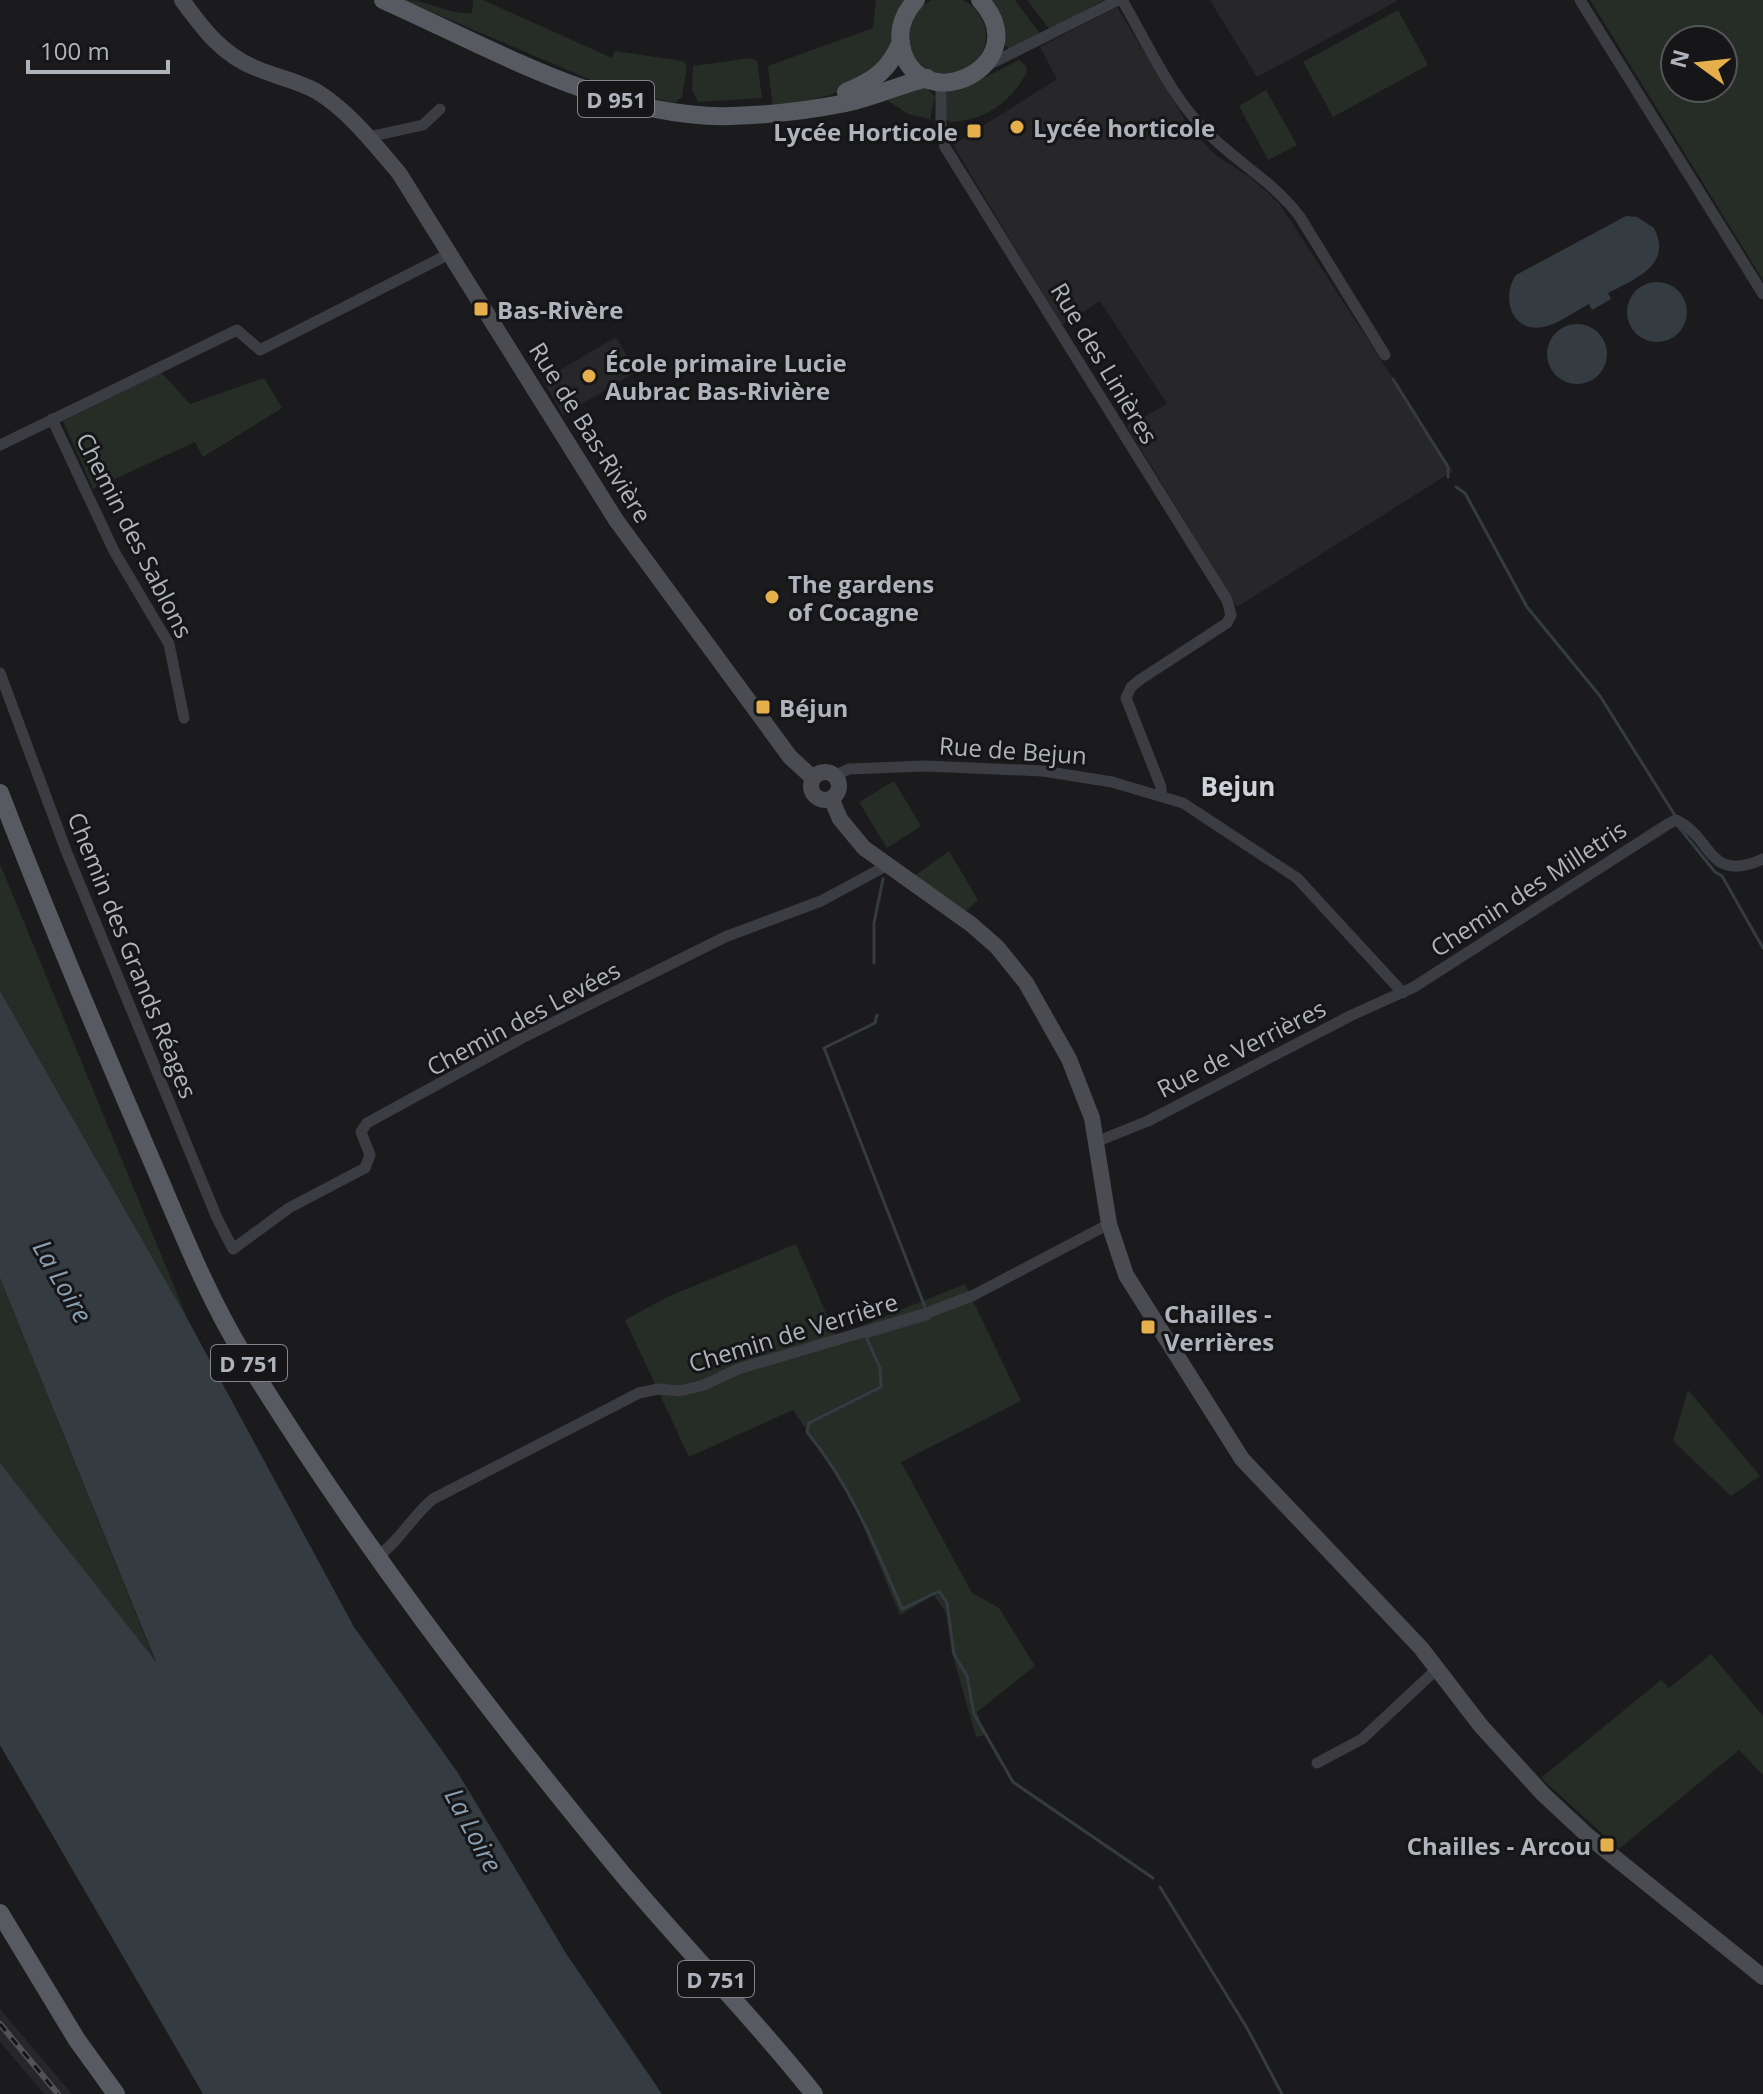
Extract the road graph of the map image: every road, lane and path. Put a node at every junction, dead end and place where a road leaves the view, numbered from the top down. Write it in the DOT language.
graph roads {
  1 [pos="182,0"];
  2 [pos="383,0"];
  3 [pos="980,0"];
  4 [pos="1120,0"];
  5 [pos="1580,0"];
  6 [pos="911,3"];
  7 [pos="901,42"];
  8 [pos="1002,50"];
  9 [pos="934,81"];
  10 [pos="814,106"];
  11 [pos="440,109"];
  12 [pos="368,137"];
  13 [pos="451,253"];
  14 [pos="1763,294"];
  15 [pos="1385,355"];
  16 [pos="52,419"];
  17 [pos="0,445"];
  18 [pos="0,673"];
  19 [pos="184,718"];
  20 [pos="834,776"];
  21 [pos="813,778"];
  22 [pos="0,793"];
  23 [pos="1161,796"];
  24 [pos="831,798"];
  25 [pos="1763,859"];
  26 [pos="886,866"];
  27 [pos="1403,993"];
  28 [pos="1098,1141"];
  29 [pos="1109,1224"];
  30 [pos="233,1249"];
  31 [pos="377,1557"];
  32 [pos="1438,1668"];
  33 [pos="1317,1763"];
  34 [pos="0,1913"];
  35 [pos="1763,1977"];
  36 [pos="116,2094"];
  37 [pos="814,2094"];
  1 -- 12 [label="street, Rue de Bas-Rivière"];
  2 -- 10 [label="main road, D 951"];
  3 -- 8 [label="main road"];
  4 -- 8 [label="street"];
  4 -- 15 [label="street"];
  5 -- 14 [label="street"];
  6 -- 7 [label="main road"];
  7 -- 9 [label="main road"];
  7 -- 10 [label="main road, D 951"];
  8 -- 9 [label="main road"];
  9 -- 10 [label="main road, D 951"];
  9 -- 23 [label="street, Rue des Linières"];
  11 -- 12 [label="street"];
  12 -- 13 [label="street, Rue de Bas-Rivière"];
  13 -- 16 [label="street"];
  13 -- 21 [label="street, Rue de Bas-Rivière"];
  16 -- 17 [label="street"];
  16 -- 19 [label="street, Chemin des Sablons"];
  18 -- 30 [label="street, Chemin des Grands Réages"];
  20 -- 21 [label="street"];
  20 -- 23 [label="street, Rue de Bejun"];
  20 -- 24 [label="street"];
  21 -- 24 [label="street"];
  22 -- 31 [label="main road, D 751"];
  23 -- 27 [label="street, Rue de Bejun"];
  24 -- 26 [label="street"];
  25 -- 27 [label="street, Chemin des Milletris"];
  26 -- 28 [label="street"];
  26 -- 30 [label="street, Chemin des Levées"];
  27 -- 28 [label="street, Rue de Verrières"];
  28 -- 29 [label="street"];
  29 -- 31 [label="street, Chemin de Verrière"];
  29 -- 32 [label="street"];
  31 -- 37 [label="main road, D 751"];
  32 -- 33 [label="street"];
  32 -- 35 [label="street"];
  34 -- 36 [label="main road"];
}
